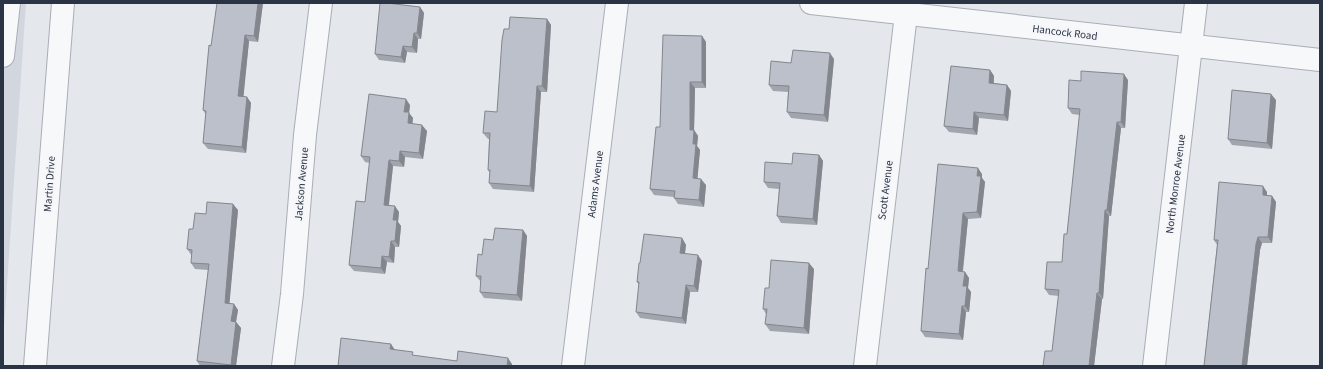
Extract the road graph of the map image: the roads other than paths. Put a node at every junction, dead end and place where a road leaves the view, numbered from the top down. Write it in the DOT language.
graph roads {
  1 [pos="8,3"];
  2 [pos="63,3"];
  3 [pos="321,3"];
  4 [pos="617,3"];
  5 [pos="811,3"];
  6 [pos="1196,3"];
  7 [pos="906,14"];
  8 [pos="1191,47"];
  9 [pos="3,56"];
  10 [pos="1320,60"];
  11 [pos="35,366"];
  12 [pos="283,366"];
  13 [pos="572,366"];
  14 [pos="865,366"];
  15 [pos="1154,366"];
  1 -- 9 [label="street"];
  2 -- 11 [label="street, Martin Drive"];
  3 -- 12 [label="street, Jackson Avenue"];
  4 -- 13 [label="street, Adams Avenue"];
  5 -- 7 [label="street, Hancock Road"];
  6 -- 8 [label="street, North Monroe Avenue"];
  7 -- 8 [label="street, Hancock Road"];
  7 -- 14 [label="street, Scott Avenue"];
  8 -- 10 [label="street, Hancock Road"];
  8 -- 15 [label="street, North Monroe Avenue"];
}
